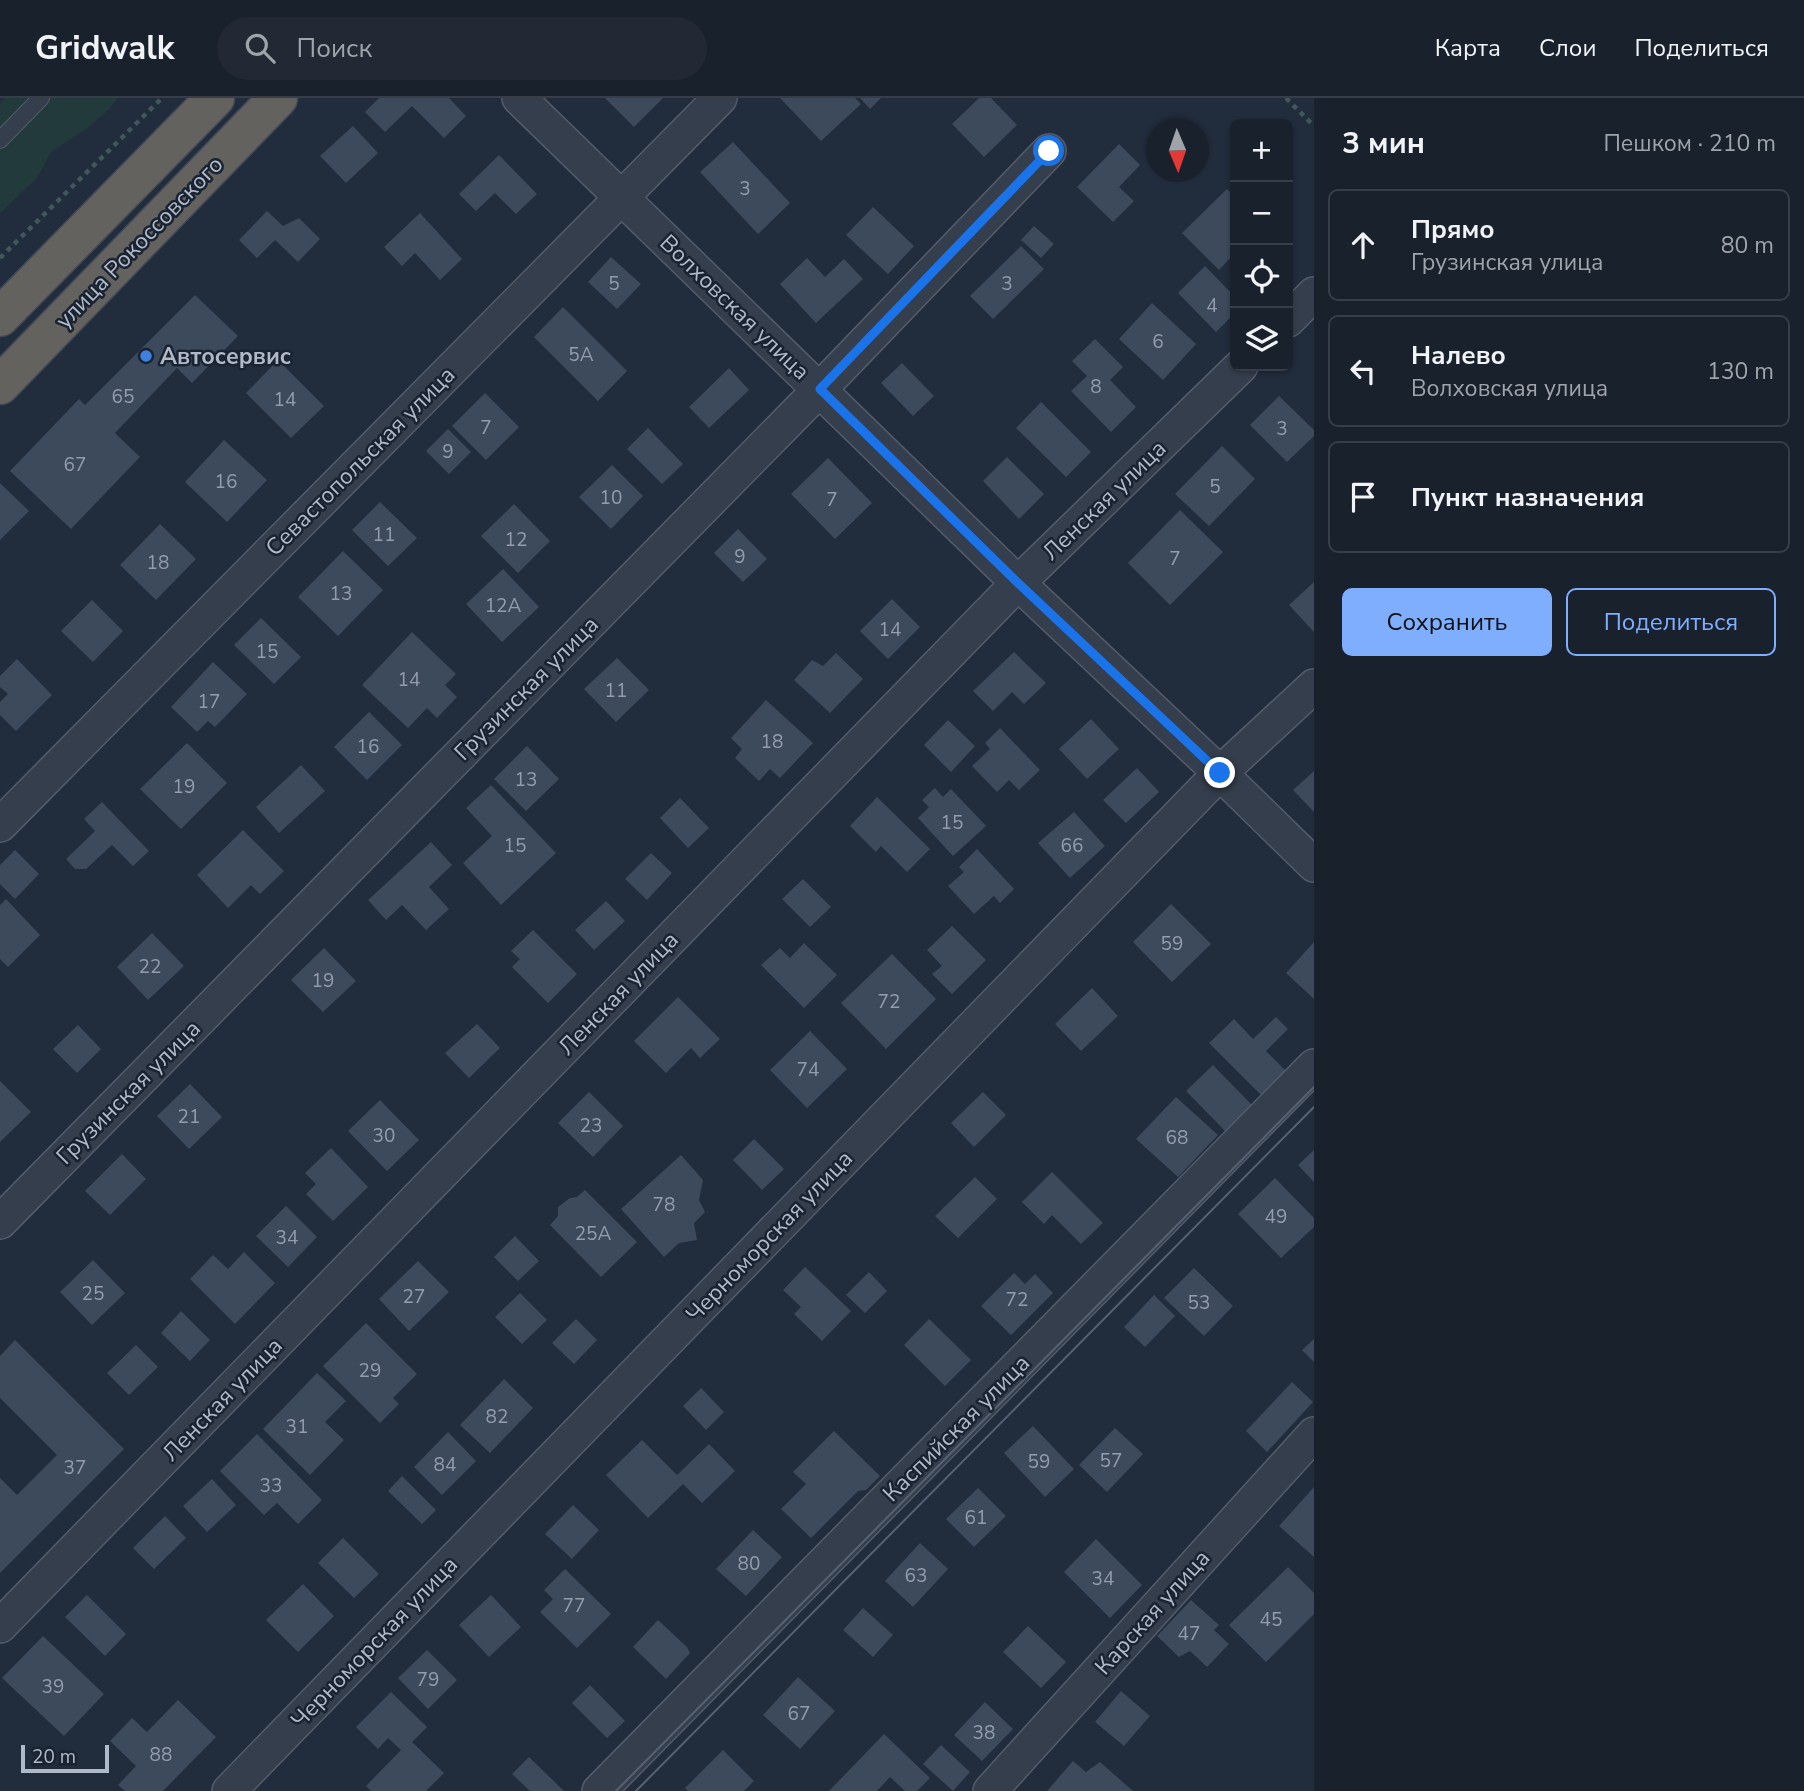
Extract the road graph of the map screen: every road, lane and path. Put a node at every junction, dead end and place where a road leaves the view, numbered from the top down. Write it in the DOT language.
graph roads {
  1 [pos="41,98"];
  2 [pos="162,98"];
  3 [pos="215,98"];
  4 [pos="278,98"];
  5 [pos="519,98"];
  6 [pos="720,98"];
  7 [pos="1286,98"];
  8 [pos="1314,126"];
  9 [pos="0,140"];
  10 [pos="1049,151"];
  11 [pos="622,196"];
  12 [pos="0,258"];
  13 [pos="1314,294"];
  14 [pos="1293,315"];
  15 [pos="0,317"];
  16 [pos="1236,371"];
  17 [pos="0,386"];
  18 [pos="820,389"];
  19 [pos="1018,583"];
  20 [pos="1314,686"];
  21 [pos="1220,773"];
  22 [pos="0,825"];
  23 [pos="1314,865"];
  24 [pos="1314,1066"];
  25 [pos="0,1222"];
  26 [pos="1314,1434"];
  27 [pos="0,1626"];
  28 [pos="229,1791"];
  29 [pos="598,1791"];
  30 [pos="990,1791"];
  1 -- 9 [label="lane"];
  2 -- 12 [label="path"];
  3 -- 15 [label="highway, улица Рокоссовского"];
  4 -- 17 [label="highway, улица Рокоссовского"];
  5 -- 11 [label="street, Волховская улица"];
  6 -- 11 [label="street, Севастопольская улица"];
  7 -- 8 [label="path"];
  10 -- 18 [label="street, Грузинская улица"];
  11 -- 18 [label="street, Волховская улица"];
  11 -- 22 [label="street, Севастопольская улица"];
  13 -- 14 [label="street"];
  16 -- 19 [label="street, Ленская улица"];
  18 -- 19 [label="street, Волховская улица"];
  18 -- 25 [label="street, Грузинская улица"];
  19 -- 21 [label="street, Волховская улица"];
  19 -- 27 [label="street, Ленская улица"];
  20 -- 21 [label="street, Черноморская улица"];
  21 -- 23 [label="street, Волховская улица"];
  21 -- 28 [label="street, Черноморская улица"];
  24 -- 29 [label="street, Каспийская улица"];
  26 -- 30 [label="street, Карская улица"];
}
